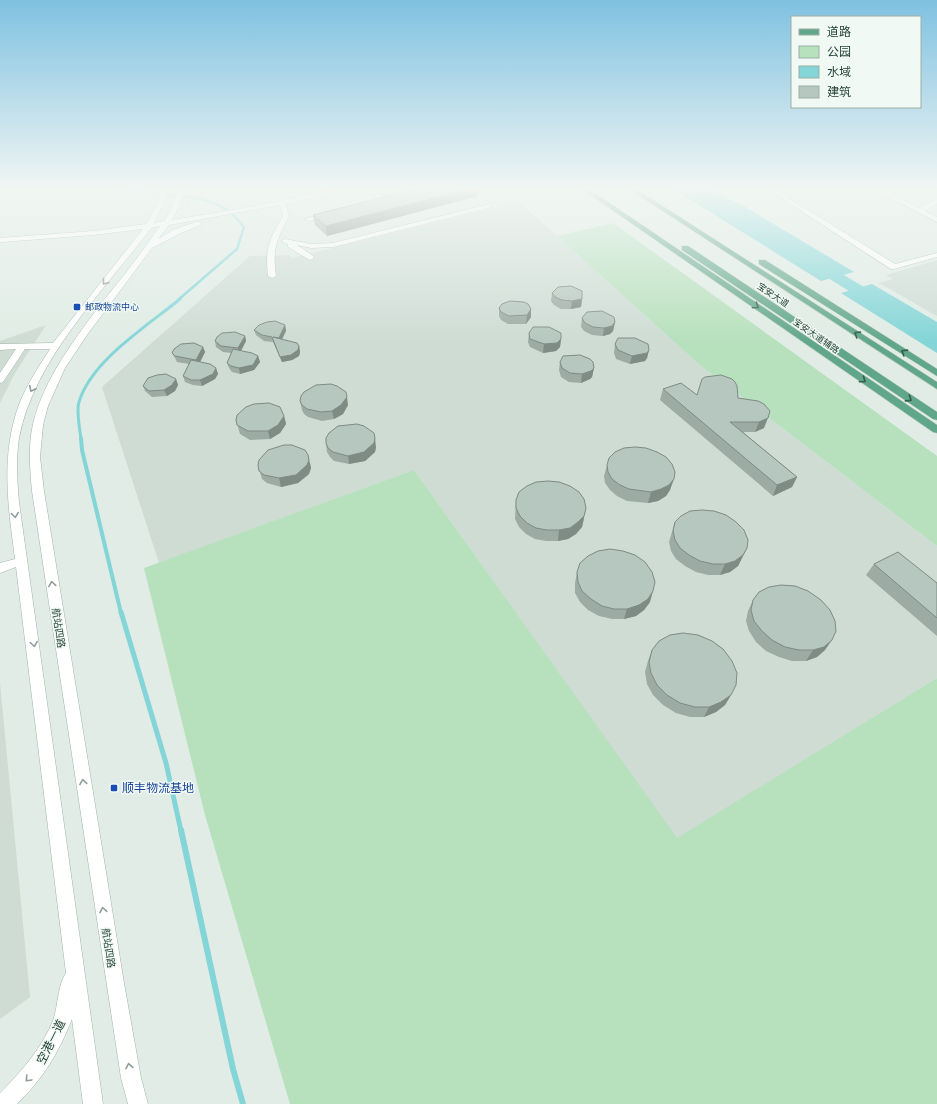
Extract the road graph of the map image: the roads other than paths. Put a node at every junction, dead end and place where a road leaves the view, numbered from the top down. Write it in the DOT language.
graph roads {
  1 [pos="127,241"];
  2 [pos="137,241"];
  3 [pos="153,241"];
  4 [pos="163,241"];
  5 [pos="274,241"];
  6 [pos="285,241"];
  7 [pos="351,241"];
  8 [pos="660,241"];
  9 [pos="674,241"];
  10 [pos="713,241"];
  11 [pos="852,241"];
  12 [pos="145,252"];
  13 [pos="937,255"];
  14 [pos="125,256"];
  15 [pos="310,258"];
  16 [pos="758,259"];
  17 [pos="707,273"];
  18 [pos="272,276"];
  19 [pos="751,293"];
  20 [pos="57,346"];
  21 [pos="0,347"];
  22 [pos="22,347"];
  23 [pos="937,373"];
  24 [pos="0,380"];
  25 [pos="937,386"];
  26 [pos="937,417"];
  27 [pos="937,430"];
  28 [pos="22,561"];
  29 [pos="0,568"];
  30 [pos="74,967"];
  31 [pos="3,1104"];
  32 [pos="93,1104"];
  33 [pos="138,1104"];
  1 -- 14 [label="street"];
  2 -- 14 [label="street"];
  3 -- 12 [label="street, 航站四路"];
  4 -- 12 [label="street"];
  5 -- 18 [label="street"];
  6 -- 7 [label="street"];
  6 -- 15 [label="street"];
  8 -- 17 [label="main road, 宝安大道辅路"];
  9 -- 19 [label="main road, 宝安大道"];
  25 -- 10 [label="main road, 宝安大道, one-way"];
  11 -- 13 [label="street"];
  33 -- 12 [label="street, 航站四路, one-way"];
  14 -- 20 [label="street, one-way"];
  23 -- 16 [label="main road, one-way"];
  17 -- 19 [label="main road"];
  17 -- 27 [label="main road, 宝安大道辅路, one-way"];
  19 -- 26 [label="main road, 宝安大道, one-way"];
  20 -- 22 [label="street"];
  20 -- 28 [label="street, one-way"];
  21 -- 22 [label="street"];
  22 -- 24 [label="street"];
  28 -- 29 [label="street"];
  28 -- 30 [label="street, one-way"];
  30 -- 31 [label="street, 空港一道, one-way"];
  30 -- 32 [label="street"];
}
